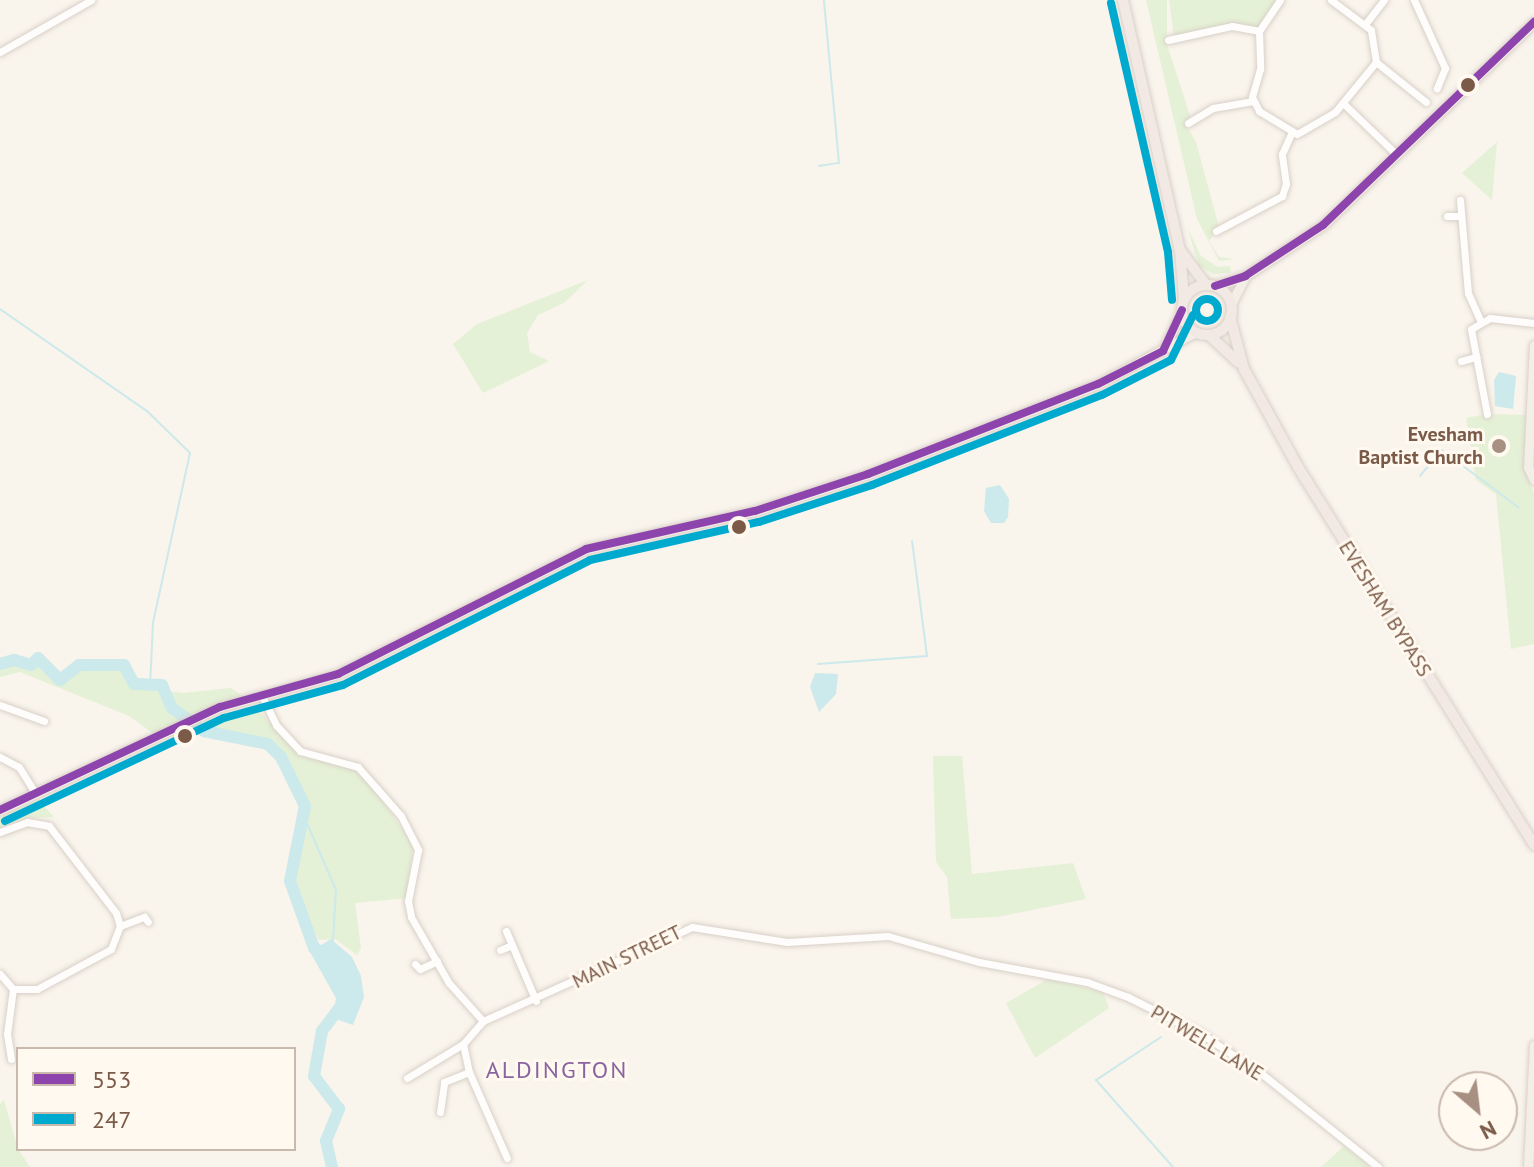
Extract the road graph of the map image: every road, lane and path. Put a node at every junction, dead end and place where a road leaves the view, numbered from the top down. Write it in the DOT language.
graph roads {
  1 [pos="91,0"];
  2 [pos="1123,0"];
  3 [pos="1280,0"];
  4 [pos="1331,0"];
  5 [pos="1384,0"];
  6 [pos="1414,0"];
  7 [pos="1534,22"];
  8 [pos="1366,23"];
  9 [pos="1259,31"];
  10 [pos="1175,50"];
  11 [pos="0,52"];
  12 [pos="1376,62"];
  13 [pos="1437,88"];
  14 [pos="1253,101"];
  15 [pos="1426,102"];
  16 [pos="1343,103"];
  17 [pos="1188,123"];
  18 [pos="1292,132"];
  19 [pos="1397,155"];
  20 [pos="1460,200"];
  21 [pos="1447,216"];
  22 [pos="1460,216"];
  23 [pos="1217,218"];
  24 [pos="1180,250"];
  25 [pos="1245,276"];
  26 [pos="1210,285"];
  27 [pos="1183,304"];
  28 [pos="1231,304"];
  29 [pos="1230,317"];
  30 [pos="1480,320"];
  31 [pos="1534,323"];
  32 [pos="1196,332"];
  33 [pos="1209,335"];
  34 [pos="1534,345"];
  35 [pos="1163,351"];
  36 [pos="1476,357"];
  37 [pos="1461,361"];
  38 [pos="1244,369"];
  39 [pos="1487,414"];
  40 [pos="1529,420"];
  41 [pos="1534,431"];
  42 [pos="1532,458"];
  43 [pos="1534,480"];
  44 [pos="262,696"];
  45 [pos="0,705"];
  46 [pos="44,721"];
  47 [pos="0,757"];
  48 [pos="36,794"];
  49 [pos="0,810"];
  50 [pos="0,832"];
  51 [pos="1534,845"];
  52 [pos="148,922"];
  53 [pos="120,926"];
  54 [pos="506,931"];
  55 [pos="920,943"];
  56 [pos="512,945"];
  57 [pos="500,950"];
  58 [pos="437,961"];
  59 [pos="415,964"];
  60 [pos="0,974"];
  61 [pos="13,989"];
  62 [pos="536,1001"];
  63 [pos="483,1021"];
  64 [pos="463,1044"];
  65 [pos="1534,1045"];
  66 [pos="11,1059"];
  67 [pos="469,1072"];
  68 [pos="407,1078"];
  69 [pos="440,1112"];
  70 [pos="507,1158"];
  71 [pos="1378,1167"];
  72 [pos="1528,1167"];
  1 -- 11 [label="street"];
  2 -- 24 [label="highway"];
  3 -- 9 [label="street"];
  4 -- 8 [label="street"];
  5 -- 8 [label="street"];
  6 -- 13 [label="street"];
  7 -- 19 [label="main road"];
  8 -- 12 [label="street"];
  9 -- 10 [label="street"];
  9 -- 14 [label="street"];
  12 -- 15 [label="street"];
  12 -- 16 [label="street"];
  14 -- 17 [label="street"];
  14 -- 18 [label="street"];
  16 -- 18 [label="street"];
  16 -- 19 [label="street"];
  18 -- 23 [label="street"];
  19 -- 25 [label="main road"];
  20 -- 22 [label="street"];
  21 -- 22 [label="street"];
  22 -- 30 [label="street"];
  24 -- 26 [label="highway"];
  24 -- 27 [label="highway"];
  25 -- 26 [label="main road"];
  25 -- 28 [label="main road"];
  26 -- 27 [label="highway"];
  26 -- 28 [label="highway"];
  27 -- 32 [label="highway"];
  27 -- 35 [label="main road"];
  28 -- 29 [label="highway"];
  29 -- 33 [label="highway"];
  29 -- 38 [label="highway, EVESHAM BYPASS"];
  30 -- 31 [label="street"];
  30 -- 36 [label="street"];
  32 -- 33 [label="highway"];
  32 -- 35 [label="main road"];
  33 -- 38 [label="highway, EVESHAM BYPASS"];
  34 -- 40 [label="main road"];
  35 -- 44 [label="main road"];
  36 -- 37 [label="street"];
  36 -- 39 [label="street"];
  38 -- 51 [label="highway, EVESHAM BYPASS"];
  40 -- 41 [label="main road"];
  40 -- 42 [label="main road"];
  42 -- 43 [label="main road"];
  44 -- 48 [label="main road"];
  44 -- 58 [label="street"];
  45 -- 46 [label="street"];
  47 -- 48 [label="street"];
  48 -- 49 [label="main road"];
  50 -- 53 [label="street"];
  52 -- 53 [label="street"];
  53 -- 61 [label="street"];
  54 -- 56 [label="street"];
  55 -- 62 [label="street, MAIN STREET"];
  55 -- 71 [label="street, PITWELL LANE"];
  56 -- 57 [label="street"];
  56 -- 62 [label="street"];
  58 -- 59 [label="street"];
  58 -- 63 [label="street"];
  60 -- 61 [label="street"];
  61 -- 66 [label="street"];
  62 -- 63 [label="street, MAIN STREET"];
  63 -- 64 [label="street"];
  64 -- 67 [label="street"];
  64 -- 68 [label="street"];
  65 -- 72 [label="main road"];
  67 -- 69 [label="street"];
  67 -- 70 [label="street"];
}
